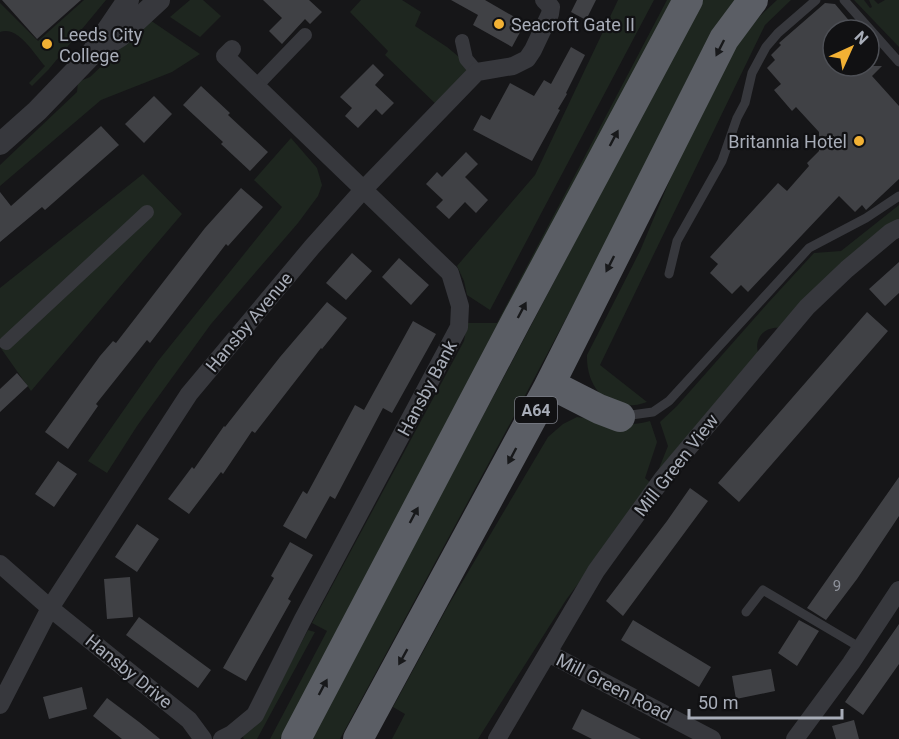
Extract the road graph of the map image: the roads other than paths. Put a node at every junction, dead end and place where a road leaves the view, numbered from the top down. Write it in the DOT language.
graph roads {
  1 [pos="128,0"];
  2 [pos="159,0"];
  3 [pos="544,0"];
  4 [pos="688,0"];
  5 [pos="753,0"];
  6 [pos="816,0"];
  7 [pos="844,0"];
  8 [pos="305,35"];
  9 [pos="462,41"];
  10 [pos="232,49"];
  11 [pos="90,56"];
  12 [pos="899,62"];
  13 [pos="477,72"];
  14 [pos="256,86"];
  15 [pos="0,144"];
  16 [pos="363,190"];
  17 [pos="899,196"];
  18 [pos="147,212"];
  19 [pos="899,228"];
  20 [pos="669,274"];
  21 [pos="6,343"];
  22 [pos="550,384"];
  23 [pos="620,417"];
  24 [pos="0,564"];
  25 [pos="899,590"];
  26 [pos="50,608"];
  27 [pos="746,612"];
  28 [pos="861,648"];
  29 [pos="548,653"];
  30 [pos="0,705"];
  31 [pos="202,739"];
  32 [pos="222,739"];
  33 [pos="296,739"];
  34 [pos="358,739"];
  35 [pos="497,739"];
  36 [pos="712,739"];
  37 [pos="795,739"];
  1 -- 11 [label="street"];
  2 -- 11 [label="street"];
  3 -- 13 [label="street"];
  33 -- 4 [label="highway, one-way"];
  5 -- 22 [label="highway, A64, one-way"];
  6 -- 20 [label="lane"];
  7 -- 12 [label="lane"];
  8 -- 14 [label="street"];
  9 -- 13 [label="street"];
  10 -- 14 [label="street, Hansby Bank"];
  11 -- 15 [label="street"];
  13 -- 16 [label="street, Hansby Avenue"];
  14 -- 16 [label="street, Hansby Bank"];
  16 -- 26 [label="street, Hansby Avenue"];
  16 -- 32 [label="street, Hansby Bank"];
  17 -- 23 [label="lane"];
  18 -- 21 [label="street"];
  19 -- 29 [label="street, Mill Green View"];
  22 -- 23 [label="highway"];
  22 -- 34 [label="highway, A64, one-way"];
  24 -- 26 [label="street, Hansby Drive"];
  25 -- 28 [label="street"];
  26 -- 30 [label="street, Hansby Avenue"];
  26 -- 31 [label="street, Hansby Drive"];
  27 -- 28 [label="lane"];
  28 -- 37 [label="street"];
  29 -- 35 [label="street, Mill Green View"];
  29 -- 36 [label="street, Mill Green Road"];
}
